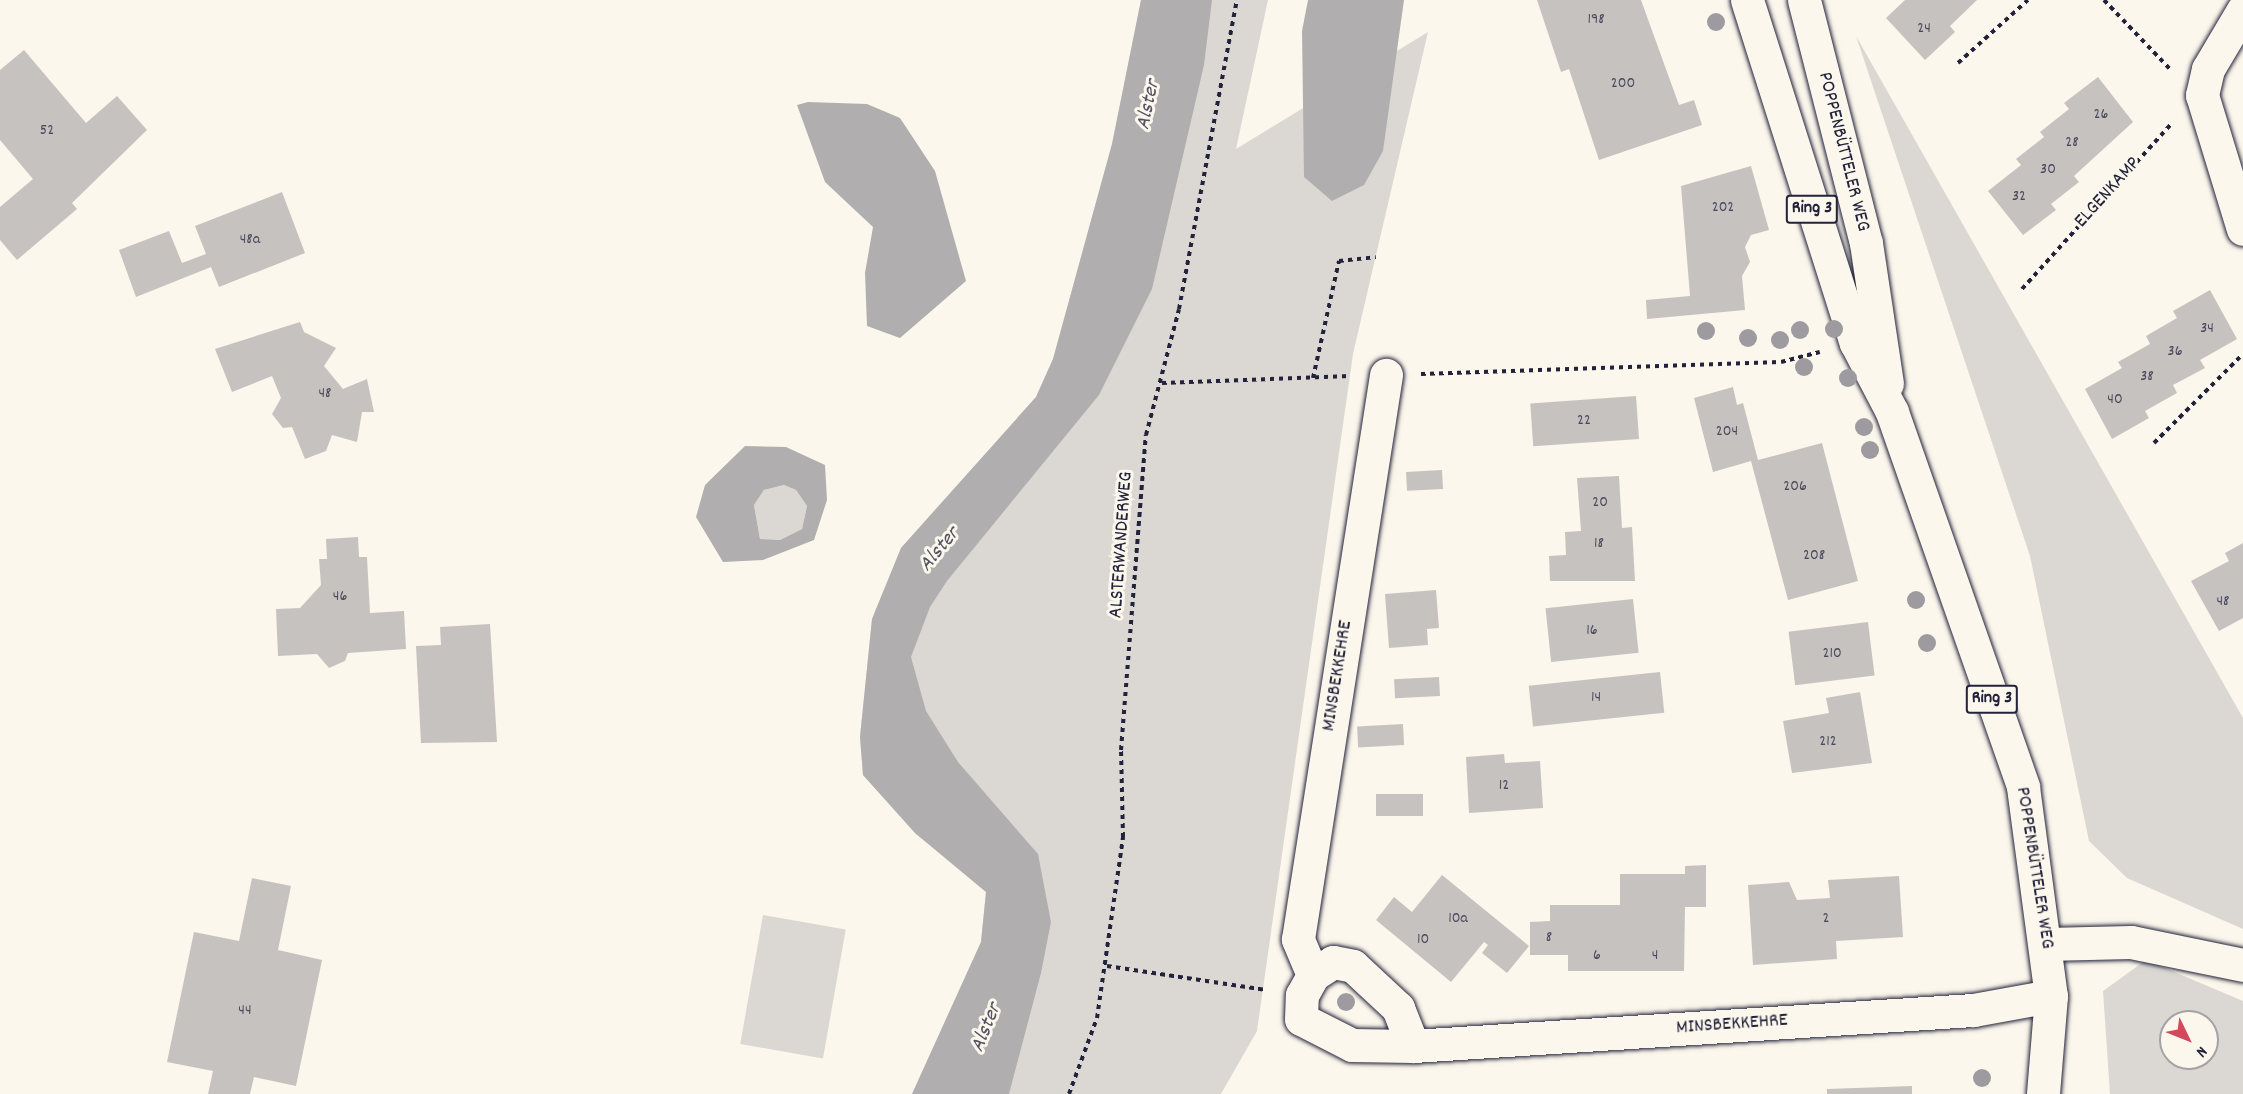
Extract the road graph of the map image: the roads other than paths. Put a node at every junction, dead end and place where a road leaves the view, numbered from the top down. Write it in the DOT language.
graph roads {
  1 [pos="1747,0"];
  2 [pos="1804,0"];
  3 [pos="2243,10"];
  4 [pos="2243,229"];
  5 [pos="1386,375"];
  6 [pos="1892,412"];
  7 [pos="2046,944"];
  8 [pos="2243,965"];
  9 [pos="1308,985"];
  10 [pos="2051,996"];
  11 [pos="1413,1046"];
  12 [pos="2043,1094"];
  1 -- 6 [label="street, POPPENBÜTTELER WEG / Ring 3"];
  2 -- 6 [label="street, POPPENBÜTTELER WEG / Ring 3"];
  3 -- 4 [label="street"];
  5 -- 9 [label="street, MINSBEKKEHRE"];
  6 -- 7 [label="street, POPPENBÜTTELER WEG / Ring 3"];
  7 -- 8 [label="street"];
  7 -- 10 [label="street, POPPENBÜTTELER WEG / Ring 3"];
  9 -- 11 [label="street, MINSBEKKEHRE"];
  9 -- 11 [label="street"];
  10 -- 11 [label="street, MINSBEKKEHRE"];
  10 -- 12 [label="street, POPPENBÜTTELER WEG / Ring 3"];
}
